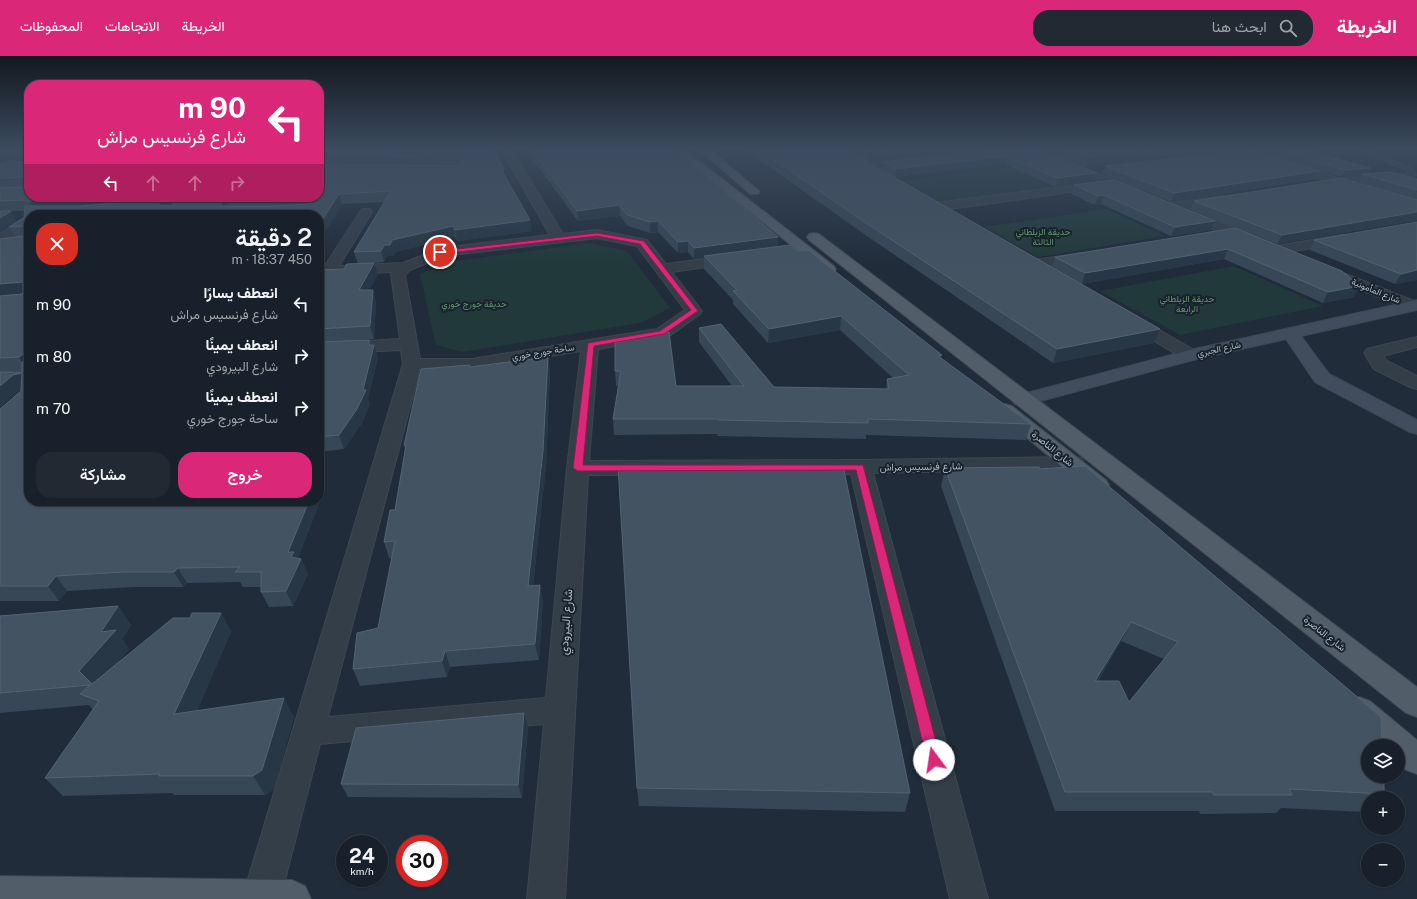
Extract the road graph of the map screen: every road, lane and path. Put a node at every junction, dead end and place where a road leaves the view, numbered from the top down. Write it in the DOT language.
graph roads {
  1 [pos="529,188"];
  2 [pos="724,188"];
  3 [pos="747,188"];
  4 [pos="749,188"];
  5 [pos="1080,188"];
  6 [pos="1124,188"];
  7 [pos="1362,188"];
  8 [pos="756,194"];
  9 [pos="1232,198"];
  10 [pos="924,200"];
  11 [pos="174,205"];
  12 [pos="1417,206"];
  13 [pos="936,207"];
  14 [pos="1171,207"];
  15 [pos="119,209"];
  16 [pos="366,212"];
  17 [pos="14,216"];
  18 [pos="24,216"];
  19 [pos="956,219"];
  20 [pos="24,224"];
  21 [pos="1232,232"];
  22 [pos="1210,236"];
  23 [pos="1355,236"];
  24 [pos="559,239"];
  25 [pos="0,240"];
  26 [pos="22,243"];
  27 [pos="0,245"];
  28 [pos="1277,250"];
  29 [pos="1095,255"];
  30 [pos="750,257"];
  31 [pos="1021,257"];
  32 [pos="1298,259"];
  33 [pos="1034,264"];
  34 [pos="1313,265"];
  35 [pos="404,267"];
  36 [pos="663,269"];
  37 [pos="324,271"];
  38 [pos="324,272"];
  39 [pos="1054,276"];
  40 [pos="1416,306"];
  41 [pos="1122,316"];
  42 [pos="1291,333"];
  43 [pos="1417,342"];
  44 [pos="590,344"];
  45 [pos="324,349"];
  46 [pos="410,354"];
  47 [pos="1190,355"];
  48 [pos="1417,383"];
  49 [pos="1022,400"];
  50 [pos="1417,428"];
  51 [pos="1073,464"];
  52 [pos="860,467"];
  53 [pos="578,468"];
  54 [pos="1115,500"];
  55 [pos="1343,696"];
  56 [pos="1417,704"];
  57 [pos="560,710"];
  58 [pos="308,732"];
  59 [pos="1414,761"];
  60 [pos="0,894"];
  61 [pos="261,899"];
  62 [pos="292,899"];
  63 [pos="546,899"];
  64 [pos="969,899"];
  1 -- 24 [label="street"];
  2 -- 51 [label="main road, شارع الناصرة"];
  3 -- 8 [label="main road"];
  4 -- 8 [label="main road, شارع الناصرة"];
  5 -- 13 [label="street"];
  6 -- 14 [label="street"];
  7 -- 12 [label="street"];
  8 -- 49 [label="main road, شارع الناصرة"];
  9 -- 14 [label="street"];
  10 -- 13 [label="street"];
  11 -- 15 [label="street"];
  13 -- 19 [label="street"];
  14 -- 21 [label="street"];
  16 -- 37 [label="street"];
  17 -- 18 [label="street"];
  20 -- 25 [label="street"];
  21 -- 22 [label="street"];
  21 -- 28 [label="street"];
  23 -- 28 [label="street"];
  24 -- 35 [label="street, ساحة جورج خوري"];
  24 -- 36 [label="street, ساحة جورج خوري"];
  26 -- 27 [label="street"];
  28 -- 32 [label="street"];
  29 -- 33 [label="street"];
  30 -- 36 [label="street"];
  31 -- 33 [label="street"];
  33 -- 39 [label="street"];
  34 -- 40 [label="street, شارع المأمونية"];
  35 -- 38 [label="street, ساحة جورج خوري"];
  35 -- 46 [label="street"];
  36 -- 44 [label="street, ساحة جورج خوري"];
  40 -- 42 [label="main road, شارع الجبري"];
  41 -- 47 [label="street"];
  42 -- 47 [label="main road, شارع الجبري"];
  42 -- 50 [label="main road"];
  43 -- 48 [label="street"];
  44 -- 46 [label="street, ساحة جورج خوري"];
  44 -- 53 [label="street, شارع البيرودي"];
  45 -- 46 [label="street, ساحة جورج خوري"];
  46 -- 58 [label="street"];
  47 -- 49 [label="main road, شارع الجبري"];
  49 -- 56 [label="main road, شارع الناصرة"];
  51 -- 52 [label="street, شارع فرنسيس مراش"];
  51 -- 54 [label="main road, شارع الناصرة"];
  52 -- 53 [label="street, شارع فرنسيس مراش"];
  52 -- 64 [label="street"];
  53 -- 57 [label="street, شارع البيرودي"];
  55 -- 59 [label="main road"];
  57 -- 58 [label="street"];
  57 -- 63 [label="street, شارع البيرودي"];
  58 -- 61 [label="street"];
  60 -- 61 [label="main road"];
  61 -- 62 [label="main road"];
}
